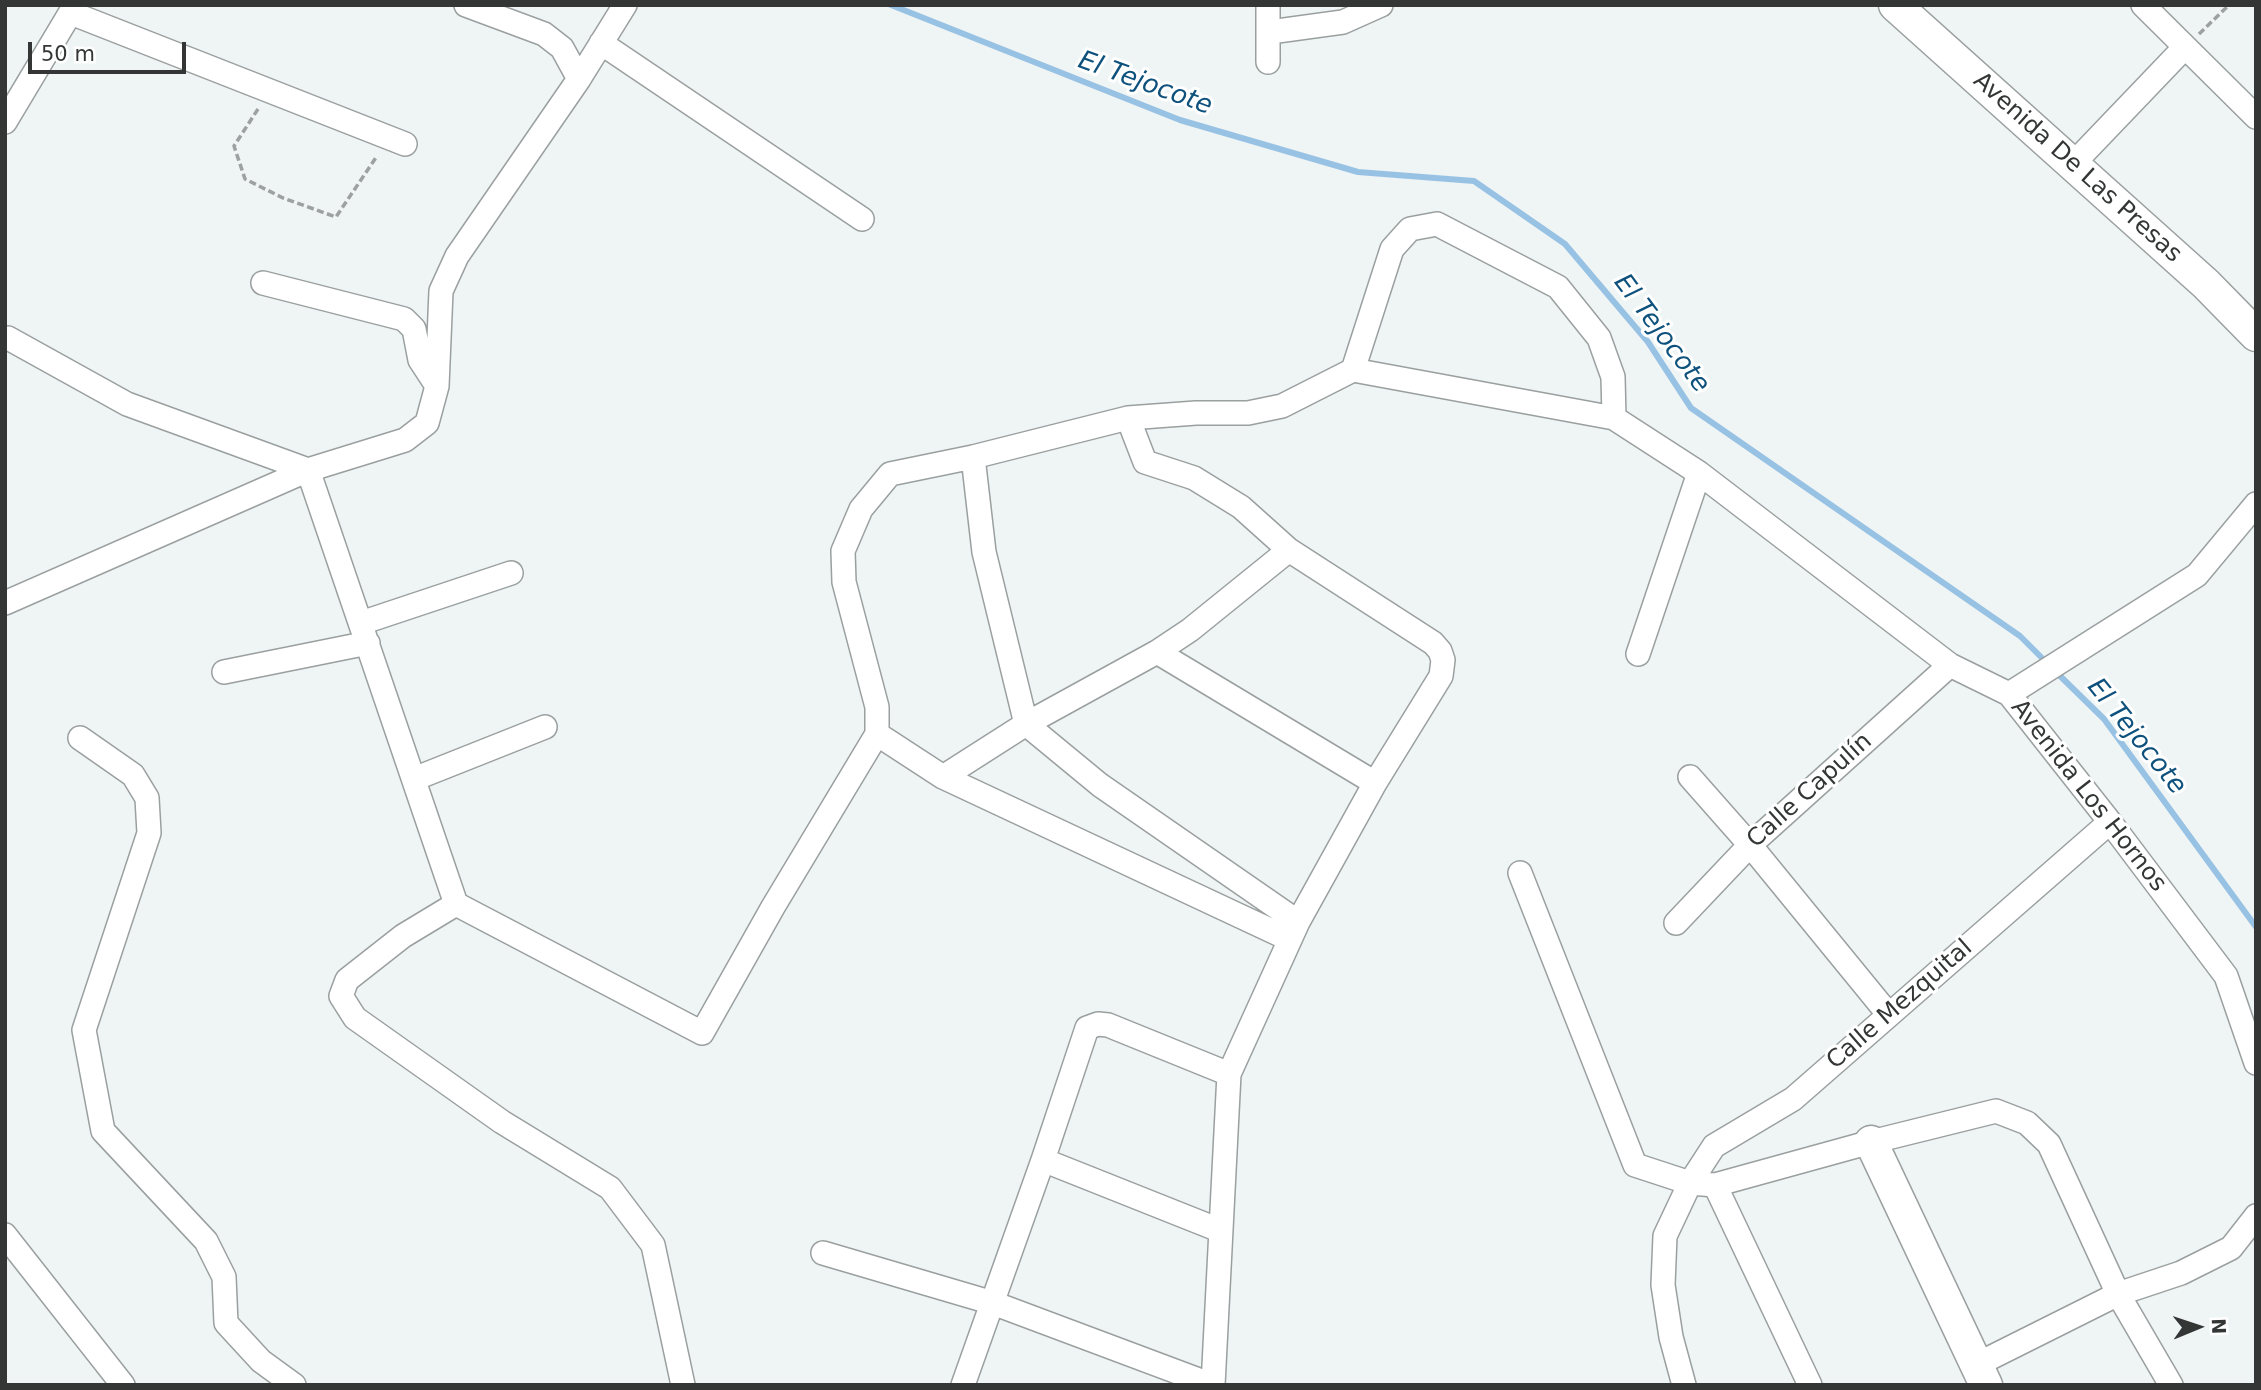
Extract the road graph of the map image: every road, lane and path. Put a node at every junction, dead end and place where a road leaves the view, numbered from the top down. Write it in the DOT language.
graph roads {
  1 [pos="466,5"];
  2 [pos="625,5"];
  3 [pos="1268,5"];
  4 [pos="1381,5"];
  5 [pos="1895,5"];
  6 [pos="2143,5"];
  7 [pos="2230,5"];
  8 [pos="73,9"];
  9 [pos="1270,32"];
  10 [pos="601,43"];
  11 [pos="2185,47"];
  12 [pos="1268,62"];
  13 [pos="579,79"];
  14 [pos="271,90"];
  15 [pos="2256,117"];
  16 [pos="5,122"];
  17 [pos="397,140"];
  18 [pos="2073,164"];
  19 [pos="862,219"];
  20 [pos="263,283"];
  21 [pos="2256,335"];
  22 [pos="5,339"];
  23 [pos="1353,370"];
  24 [pos="437,386"];
  25 [pos="1128,418"];
  26 [pos="1614,418"];
  27 [pos="973,457"];
  28 [pos="308,470"];
  29 [pos="1699,473"];
  30 [pos="2256,504"];
  31 [pos="1289,550"];
  32 [pos="511,573"];
  33 [pos="5,603"];
  34 [pos="364,633"];
  35 [pos="1157,652"];
  36 [pos="1638,654"];
  37 [pos="1950,665"];
  38 [pos="224,672"];
  39 [pos="2009,694"];
  40 [pos="1026,723"];
  41 [pos="544,727"];
  42 [pos="877,734"];
  43 [pos="80,738"];
  44 [pos="943,777"];
  45 [pos="1690,777"];
  46 [pos="414,779"];
  47 [pos="1376,783"];
  48 [pos="2110,822"];
  49 [pos="1750,845"];
  50 [pos="1520,873"];
  51 [pos="456,904"];
  52 [pos="1676,923"];
  53 [pos="1293,931"];
  54 [pos="1889,1015"];
  55 [pos="2256,1063"];
  56 [pos="1228,1074"];
  57 [pos="1871,1142"];
  58 [pos="1043,1160"];
  59 [pos="1690,1183"];
  60 [pos="1715,1185"];
  61 [pos="2256,1216"];
  62 [pos="1219,1230"];
  63 [pos="7,1239"];
  64 [pos="823,1253"];
  65 [pos="2118,1294"];
  66 [pos="993,1303"];
  67 [pos="1981,1375"];
  68 [pos="123,1385"];
  69 [pos="293,1385"];
  70 [pos="683,1385"];
  71 [pos="963,1385"];
  72 [pos="1212,1385"];
  73 [pos="1684,1385"];
  74 [pos="1810,1385"];
  75 [pos="2171,1385"];
  1 -- 13 [label="street"];
  2 -- 10 [label="street"];
  3 -- 9 [label="street"];
  4 -- 9 [label="street"];
  5 -- 18 [label="main road, Avenida De Las Presas"];
  6 -- 11 [label="street"];
  7 -- 11 [label="path"];
  8 -- 14 [label="street"];
  8 -- 16 [label="street"];
  9 -- 12 [label="street"];
  10 -- 13 [label="street"];
  10 -- 19 [label="street"];
  11 -- 15 [label="street"];
  11 -- 18 [label="street"];
  13 -- 24 [label="street"];
  14 -- 17 [label="street"];
  14 -- 17 [label="path"];
  18 -- 21 [label="main road, Avenida De Las Presas"];
  20 -- 24 [label="street"];
  22 -- 28 [label="street"];
  23 -- 25 [label="street"];
  23 -- 26 [label="street"];
  23 -- 26 [label="street"];
  24 -- 28 [label="street"];
  25 -- 27 [label="street"];
  25 -- 31 [label="street"];
  26 -- 29 [label="street, Avenida Los Hornos"];
  27 -- 40 [label="street"];
  27 -- 42 [label="street"];
  28 -- 33 [label="street"];
  28 -- 34 [label="street"];
  29 -- 36 [label="street"];
  29 -- 37 [label="street, Avenida Los Hornos"];
  30 -- 39 [label="street"];
  31 -- 35 [label="street"];
  31 -- 47 [label="street"];
  32 -- 34 [label="street"];
  34 -- 38 [label="street"];
  34 -- 46 [label="street"];
  35 -- 40 [label="street"];
  35 -- 47 [label="street"];
  37 -- 39 [label="street, Avenida Los Hornos"];
  37 -- 49 [label="street, Calle Capulín"];
  39 -- 48 [label="street, Avenida Los Hornos"];
  40 -- 44 [label="street"];
  40 -- 53 [label="street"];
  41 -- 46 [label="street"];
  42 -- 44 [label="street"];
  42 -- 51 [label="street"];
  43 -- 69 [label="street"];
  44 -- 53 [label="street"];
  45 -- 49 [label="street"];
  46 -- 51 [label="street"];
  47 -- 53 [label="street"];
  48 -- 54 [label="street, Calle Mezquital"];
  48 -- 55 [label="street, Avenida Los Hornos"];
  49 -- 52 [label="street, Calle Capulín"];
  49 -- 54 [label="street"];
  50 -- 59 [label="street"];
  51 -- 70 [label="street"];
  53 -- 56 [label="street"];
  54 -- 59 [label="street, Calle Mezquital"];
  56 -- 58 [label="street"];
  56 -- 62 [label="street"];
  57 -- 60 [label="street"];
  57 -- 65 [label="street"];
  57 -- 67 [label="main road"];
  58 -- 62 [label="street"];
  58 -- 66 [label="street"];
  59 -- 60 [label="street"];
  59 -- 73 [label="street, Calle Mezquital"];
  60 -- 74 [label="street"];
  61 -- 65 [label="street"];
  62 -- 72 [label="street"];
  63 -- 68 [label="street"];
  64 -- 66 [label="street"];
  65 -- 67 [label="street"];
  65 -- 75 [label="street"];
  66 -- 71 [label="street"];
  66 -- 72 [label="street"];
}
